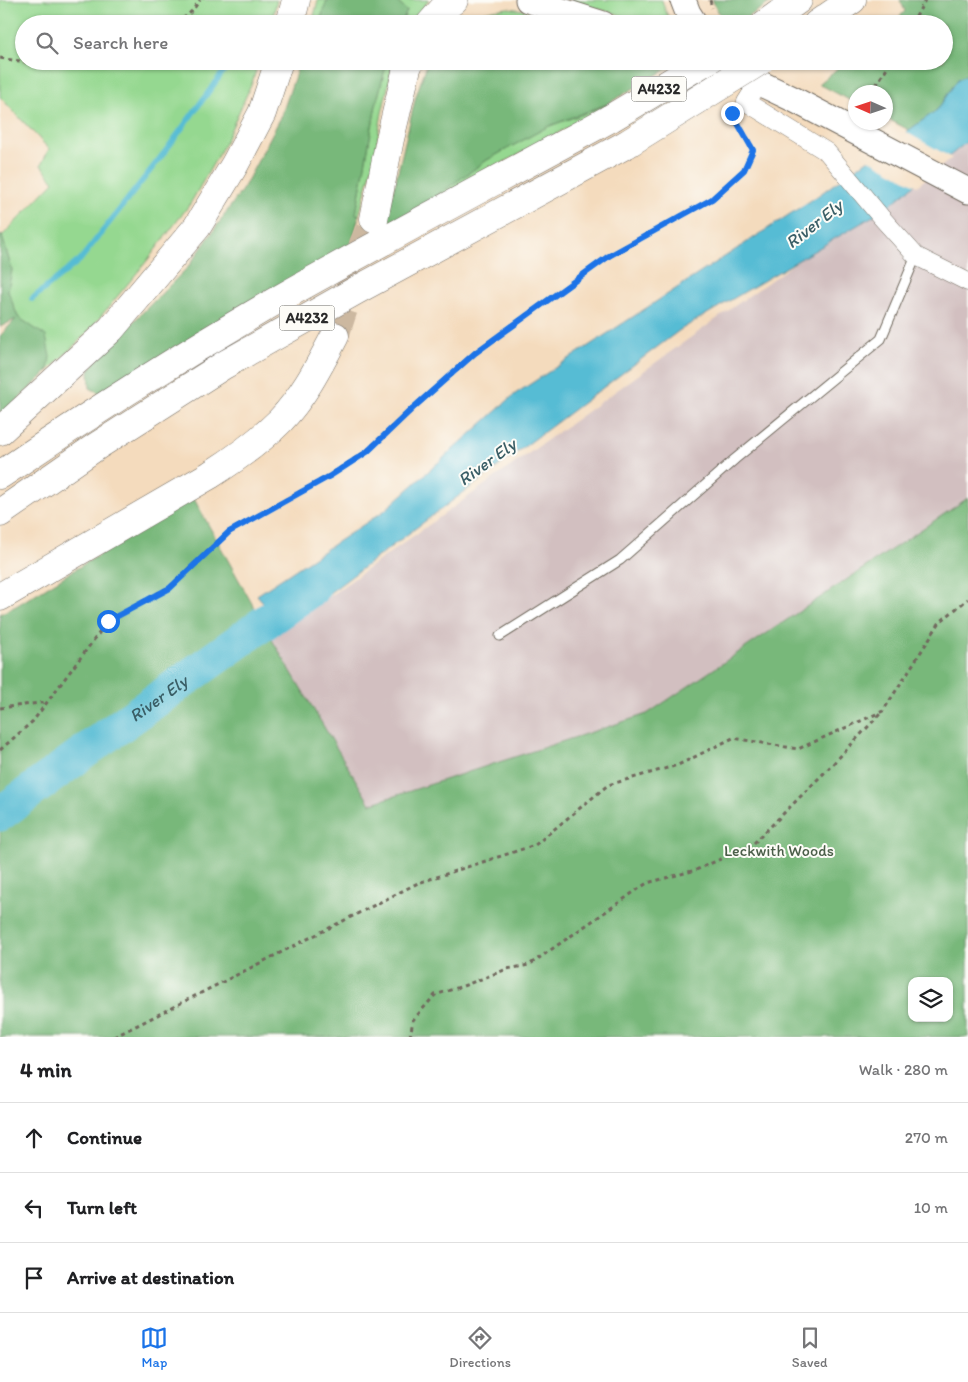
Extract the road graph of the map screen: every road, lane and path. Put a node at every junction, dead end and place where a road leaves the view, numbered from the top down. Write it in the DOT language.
graph roads {
  1 [pos="200,0"];
  2 [pos="296,0"];
  3 [pos="454,0"];
  4 [pos="528,0"];
  5 [pos="683,0"];
  6 [pos="798,0"];
  7 [pos="852,0"];
  8 [pos="925,0"];
  9 [pos="187,15"];
  10 [pos="292,15"];
  11 [pos="438,15"];
  12 [pos="575,15"];
  13 [pos="689,15"];
  14 [pos="777,15"];
  15 [pos="830,15"];
  16 [pos="917,15"];
  17 [pos="0,58"];
  18 [pos="15,60"];
  19 [pos="276,70"];
  20 [pos="407,70"];
  21 [pos="691,70"];
  22 [pos="734,70"];
  23 [pos="885,70"];
  24 [pos="755,82"];
  25 [pos="876,85"];
  26 [pos="968,191"];
  27 [pos="374,219"];
  28 [pos="916,256"];
  29 [pos="968,282"];
  30 [pos="335,336"];
  31 [pos="0,431"];
  32 [pos="0,475"];
  33 [pos="0,513"];
  34 [pos="0,597"];
  35 [pos="968,599"];
  36 [pos="500,636"];
  37 [pos="47,702"];
  38 [pos="0,708"];
  39 [pos="883,710"];
  40 [pos="0,750"];
  41 [pos="114,1037"];
  42 [pos="410,1037"];
  1 -- 9 [label="path"];
  2 -- 10 [label="main road"];
  3 -- 11 [label="main road"];
  4 -- 12 [label="main road"];
  5 -- 13 [label="main road"];
  6 -- 14 [label="main road"];
  7 -- 15 [label="main road"];
  8 -- 16 [label="path"];
  17 -- 18 [label="path"];
  19 -- 31 [label="main road"];
  20 -- 27 [label="main road"];
  21 -- 32 [label="main road, A4232, bridge"];
  22 -- 24 [label="main road"];
  23 -- 25 [label="path"];
  24 -- 26 [label="main road"];
  24 -- 28 [label="street"];
  24 -- 33 [label="main road, A4232, bridge"];
  24 -- 37 [label="path"];
  28 -- 29 [label="street"];
  28 -- 36 [label="lane"];
  30 -- 34 [label="main road"];
  35 -- 39 [label="path"];
  37 -- 38 [label="path"];
  37 -- 40 [label="path"];
  39 -- 41 [label="path"];
  39 -- 42 [label="path"];
}
